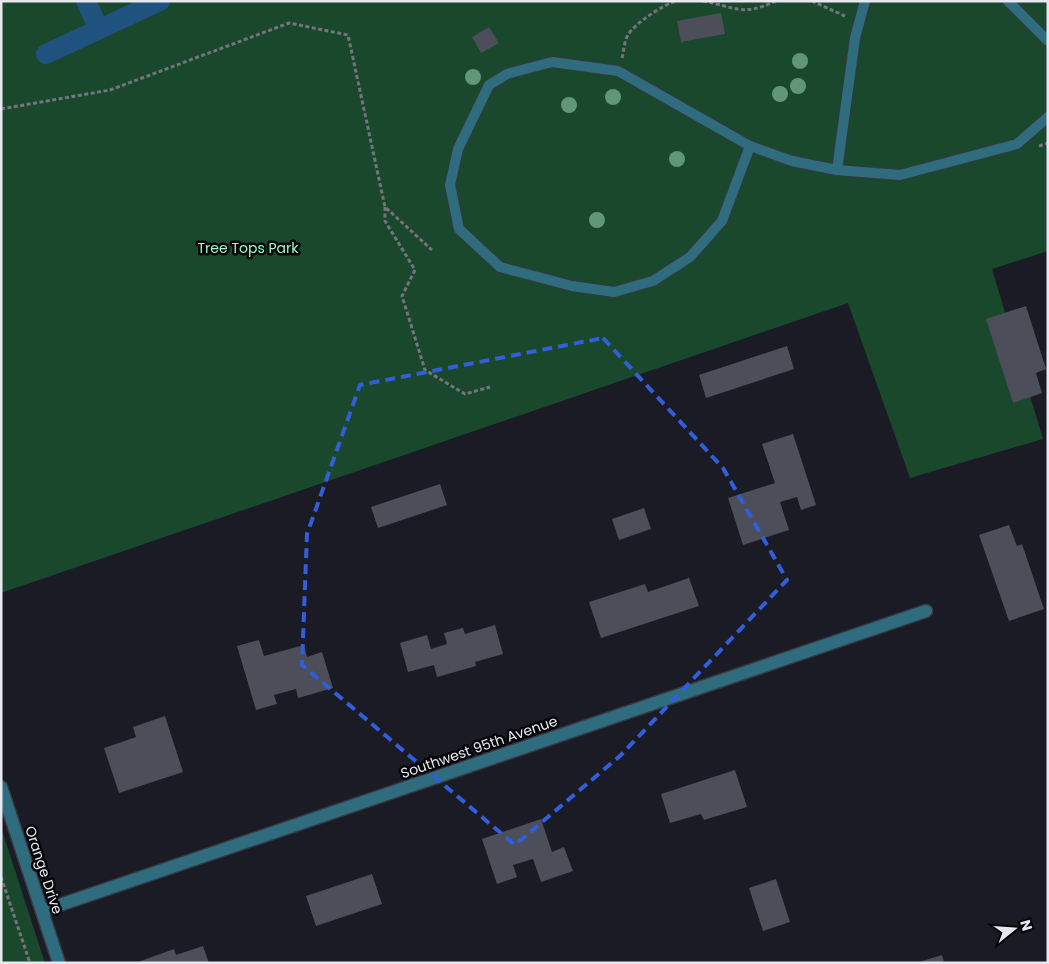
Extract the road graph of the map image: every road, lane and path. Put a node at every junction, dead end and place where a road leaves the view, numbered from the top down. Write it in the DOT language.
graph roads {
  1 [pos="677,1"];
  2 [pos="703,1"];
  3 [pos="776,1"];
  4 [pos="812,1"];
  5 [pos="865,1"];
  6 [pos="1008,1"];
  7 [pos="668,2"];
  8 [pos="859,23"];
  9 [pos="1048,41"];
  10 [pos="618,71"];
  11 [pos="1,109"];
  12 [pos="1048,117"];
  13 [pos="750,146"];
  14 [pos="837,170"];
  15 [pos="385,207"];
  16 [pos="432,250"];
  17 [pos="490,387"];
  18 [pos="926,611"];
  19 [pos="1,787"];
  20 [pos="1,877"];
  21 [pos="42,910"];
  22 [pos="30,963"];
  23 [pos="59,963"];
  1 -- 7 [label="path"];
  2 -- 3 [label="path"];
  4 -- 8 [label="path"];
  5 -- 8 [label="lane"];
  6 -- 9 [label="lane"];
  7 -- 10 [label="path"];
  8 -- 14 [label="lane"];
  10 -- 13 [label="lane"];
  10 -- 13 [label="lane"];
  11 -- 15 [label="path"];
  12 -- 14 [label="lane"];
  13 -- 14 [label="lane"];
  15 -- 16 [label="path"];
  15 -- 17 [label="path"];
  18 -- 21 [label="street, Southwest 95th Avenue"];
  19 -- 21 [label="street, Orange Drive"];
  20 -- 22 [label="path"];
  21 -- 23 [label="street, Orange Drive"];
}
